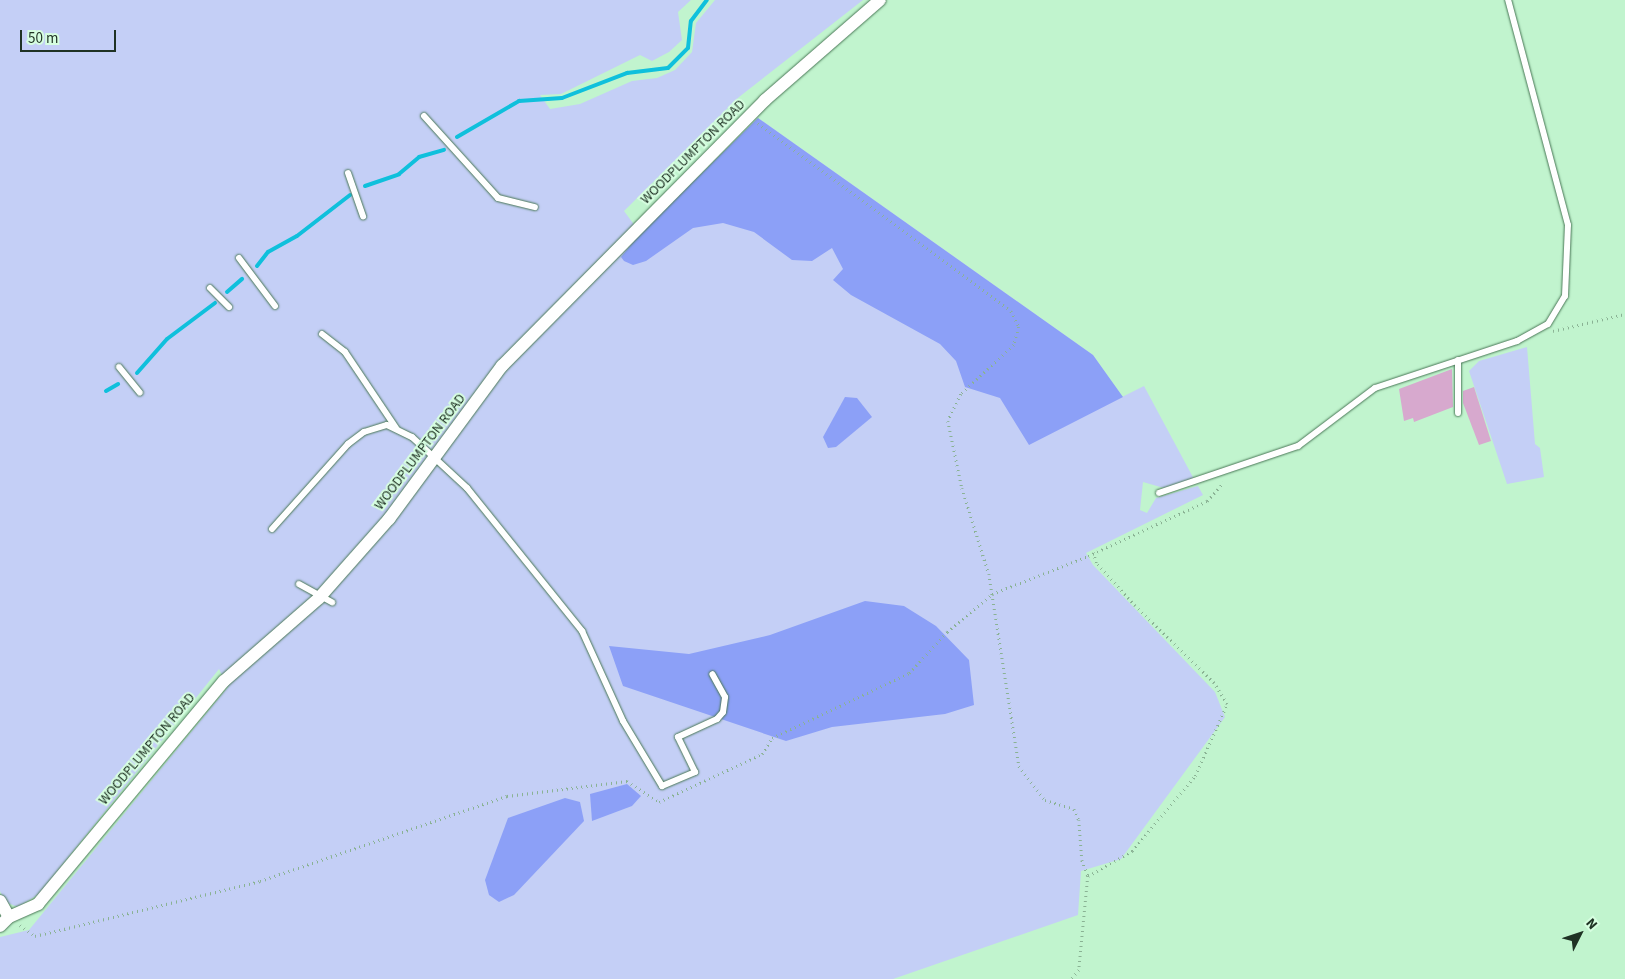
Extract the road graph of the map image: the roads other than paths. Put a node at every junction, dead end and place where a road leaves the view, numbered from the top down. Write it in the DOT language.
graph roads {
  1 [pos="880,0"];
  2 [pos="1508,0"];
  3 [pos="424,116"];
  4 [pos="348,173"];
  5 [pos="535,207"];
  6 [pos="363,216"];
  7 [pos="239,258"];
  8 [pos="210,288"];
  9 [pos="275,306"];
  10 [pos="229,307"];
  11 [pos="322,334"];
  12 [pos="1458,360"];
  13 [pos="119,368"];
  14 [pos="140,393"];
  15 [pos="1458,413"];
  16 [pos="396,428"];
  17 [pos="434,458"];
  18 [pos="1159,493"];
  19 [pos="272,529"];
  20 [pos="299,584"];
  21 [pos="327,599"];
  22 [pos="712,674"];
  23 [pos="0,901"];
  24 [pos="4,922"];
  1 -- 17 [label="street, WOODPLUMPTON ROAD"];
  2 -- 12 [label="lane"];
  3 -- 5 [label="lane"];
  4 -- 6 [label="lane"];
  7 -- 9 [label="lane"];
  8 -- 10 [label="lane"];
  11 -- 16 [label="lane"];
  12 -- 15 [label="lane"];
  12 -- 18 [label="lane"];
  13 -- 14 [label="lane"];
  16 -- 17 [label="lane"];
  16 -- 19 [label="lane"];
  17 -- 21 [label="street, WOODPLUMPTON ROAD"];
  17 -- 22 [label="lane"];
  20 -- 21 [label="lane"];
  21 -- 24 [label="street, WOODPLUMPTON ROAD"];
  23 -- 24 [label="street"];
}
